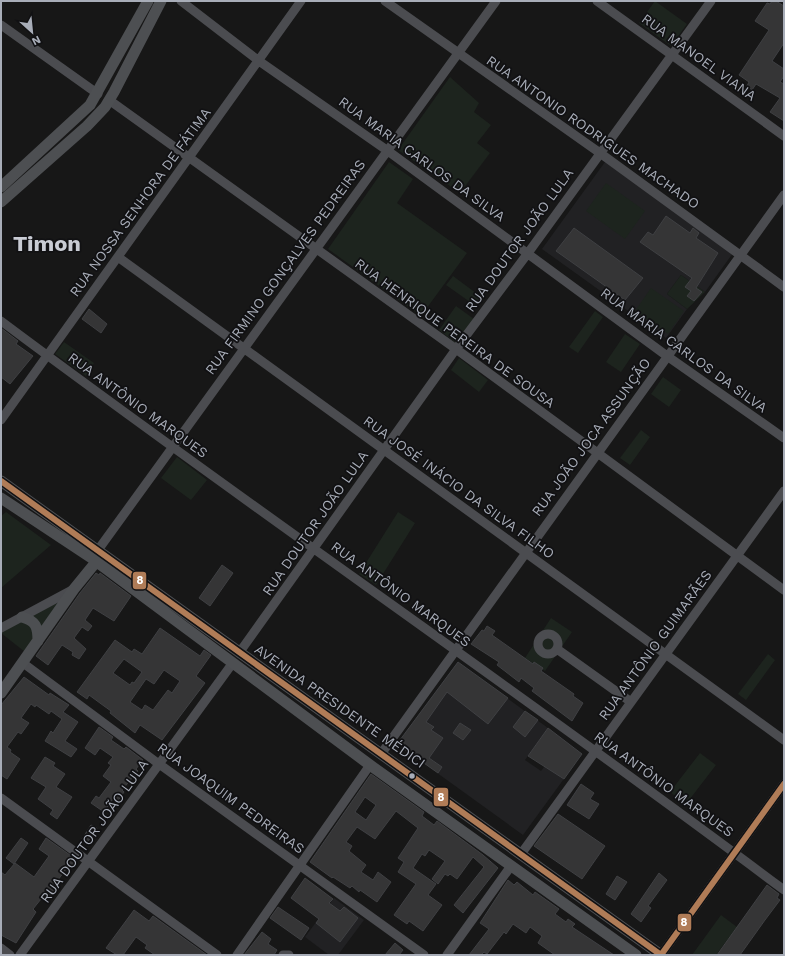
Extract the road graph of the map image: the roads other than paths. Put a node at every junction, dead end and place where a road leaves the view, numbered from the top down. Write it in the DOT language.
graph roads {
  1 [pos="148,1"];
  2 [pos="161,1"];
  3 [pos="181,1"];
  4 [pos="301,1"];
  5 [pos="385,1"];
  6 [pos="496,1"];
  7 [pos="597,1"];
  8 [pos="711,1"];
  9 [pos="138,20"];
  10 [pos="149,24"];
  11 [pos="1,25"];
  12 [pos="457,53"];
  13 [pos="672,54"];
  14 [pos="259,61"];
  15 [pos="98,94"];
  16 [pos="109,100"];
  17 [pos="784,136"];
  18 [pos="388,151"];
  19 [pos="600,153"];
  20 [pos="45,155"];
  21 [pos="190,157"];
  22 [pos="1,187"];
  23 [pos="784,195"];
  24 [pos="1,202"];
  25 [pos="317,250"];
  26 [pos="528,253"];
  27 [pos="740,255"];
  28 [pos="118,257"];
  29 [pos="784,287"];
  30 [pos="1,321"];
  31 [pos="244,348"];
  32 [pos="456,349"];
  33 [pos="47,356"];
  34 [pos="667,356"];
  35 [pos="1,420"];
  36 [pos="784,438"];
  37 [pos="172,448"];
  38 [pos="384,449"];
  39 [pos="596,453"];
  40 [pos="5,484"];
  41 [pos="784,491"];
  42 [pos="1,498"];
  43 [pos="98,550"];
  44 [pos="315,550"];
  45 [pos="525,552"];
  46 [pos="736,556"];
  47 [pos="96,562"];
  48 [pos="74,590"];
  49 [pos="784,590"];
  50 [pos="170,603"];
  51 [pos="163,613"];
  52 [pos="22,617"];
  53 [pos="1,628"];
  54 [pos="38,641"];
  55 [pos="557,649"];
  56 [pos="455,650"];
  57 [pos="240,653"];
  58 [pos="666,654"];
  59 [pos="23,663"];
  60 [pos="232,664"];
  61 [pos="1,693"];
  62 [pos="632,702"];
  63 [pos="784,740"];
  64 [pos="596,751"];
  65 [pos="380,754"];
  66 [pos="160,764"];
  67 [pos="370,765"];
  68 [pos="784,784"];
  69 [pos="436,792"];
  70 [pos="1,798"];
  71 [pos="426,806"];
  72 [pos="734,853"];
  73 [pos="521,854"];
  74 [pos="89,861"];
  75 [pos="299,865"];
  76 [pos="511,866"];
  77 [pos="784,890"];
  78 [pos="1,948"];
  79 [pos="10,955"];
  80 [pos="20,955"];
  81 [pos="218,955"];
  82 [pos="236,955"];
  83 [pos="283,955"];
  84 [pos="289,955"];
  85 [pos="424,955"];
  86 [pos="447,955"];
  87 [pos="636,955"];
  88 [pos="661,955"];
  1 -- 9 [label="main road"];
  2 -- 10 [label="main road"];
  3 -- 14 [label="street, RUA MARIA CARLOS DA SILVA"];
  4 -- 14 [label="street, RUA NOSSA SENHORA DE FÁTIMA"];
  5 -- 12 [label="street, RUA ANTONIO RODRIGUES MACHADO"];
  6 -- 12 [label="street, RUA FIRMINO GONÇALVES PEDREIRAS"];
  7 -- 13 [label="street, RUA MANOEL VIANA"];
  8 -- 13 [label="street, RUA DOUTOR JOÃO LULA"];
  9 -- 10 [label="main road"];
  9 -- 15 [label="main road"];
  10 -- 16 [label="main road"];
  11 -- 15 [label="street"];
  12 -- 18 [label="street, RUA FIRMINO GONÇALVES PEDREIRAS"];
  12 -- 19 [label="street, RUA ANTONIO RODRIGUES MACHADO"];
  13 -- 17 [label="street, RUA MANOEL VIANA"];
  13 -- 19 [label="street, RUA DOUTOR JOÃO LULA"];
  14 -- 18 [label="street, RUA MARIA CARLOS DA SILVA"];
  14 -- 21 [label="street, RUA NOSSA SENHORA DE FÁTIMA"];
  15 -- 20 [label="main road"];
  16 -- 20 [label="main road"];
  16 -- 21 [label="street, RUA HENRIQUE PEREIRA DE SOUSA"];
  18 -- 25 [label="street, RUA FIRMINO GONÇALVES PEDREIRAS"];
  18 -- 26 [label="street, RUA MARIA CARLOS DA SILVA"];
  19 -- 26 [label="street, RUA DOUTOR JOÃO LULA"];
  19 -- 27 [label="street, RUA ANTONIO RODRIGUES MACHADO"];
  20 -- 22 [label="main road"];
  20 -- 24 [label="main road"];
  21 -- 25 [label="street, RUA HENRIQUE PEREIRA DE SOUSA"];
  21 -- 28 [label="street, RUA NOSSA SENHORA DE FÁTIMA"];
  23 -- 27 [label="street, RUA JOÃO JOCA ASSUNÇÃO"];
  25 -- 31 [label="street, RUA FIRMINO GONÇALVES PEDREIRAS"];
  25 -- 32 [label="street, RUA HENRIQUE PEREIRA DE SOUSA"];
  26 -- 32 [label="street, RUA DOUTOR JOÃO LULA"];
  26 -- 34 [label="street, RUA MARIA CARLOS DA SILVA"];
  27 -- 29 [label="street, RUA ANTONIO RODRIGUES MACHADO"];
  27 -- 34 [label="street, RUA JOÃO JOCA ASSUNÇÃO"];
  28 -- 31 [label="street, RUA JOSÉ INÁCIO DA SILVA FILHO"];
  28 -- 33 [label="street, RUA NOSSA SENHORA DE FÁTIMA"];
  30 -- 33 [label="street, RUA ANTÔNIO MARQUES"];
  31 -- 37 [label="street, RUA FIRMINO GONÇALVES PEDREIRAS"];
  31 -- 38 [label="street, RUA JOSÉ INÁCIO DA SILVA FILHO"];
  32 -- 38 [label="street, RUA DOUTOR JOÃO LULA"];
  32 -- 39 [label="street, RUA HENRIQUE PEREIRA DE SOUSA"];
  33 -- 35 [label="street, RUA NOSSA SENHORA DE FÁTIMA"];
  33 -- 37 [label="street, RUA ANTÔNIO MARQUES"];
  34 -- 36 [label="street, RUA MARIA CARLOS DA SILVA"];
  34 -- 39 [label="street, RUA JOÃO JOCA ASSUNÇÃO"];
  37 -- 43 [label="street, RUA FIRMINO GONÇALVES PEDREIRAS"];
  37 -- 44 [label="street, RUA ANTÔNIO MARQUES"];
  38 -- 44 [label="street, RUA DOUTOR JOÃO LULA"];
  38 -- 45 [label="street, RUA JOSÉ INÁCIO DA SILVA FILHO"];
  39 -- 45 [label="street, RUA JOÃO JOCA ASSUNÇÃO"];
  39 -- 46 [label="street, RUA HENRIQUE PEREIRA DE SOUSA"];
  40 -- 42 [label="main road"];
  40 -- 43 [label="main road, AVENIDA PRESIDENTE MÉDICI"];
  41 -- 46 [label="street, RUA ANTÔNIO GUIMARÃES"];
  42 -- 47 [label="main road, AVENIDA PRESIDENTE MÉDICI"];
  43 -- 50 [label="main road, AVENIDA PRESIDENTE MÉDICI"];
  44 -- 56 [label="street, RUA ANTÔNIO MARQUES"];
  44 -- 57 [label="street, RUA DOUTOR JOÃO LULA"];
  45 -- 56 [label="street, RUA JOÃO JOCA ASSUNÇÃO"];
  45 -- 58 [label="street, RUA JOSÉ INÁCIO DA SILVA FILHO"];
  46 -- 49 [label="street, RUA HENRIQUE PEREIRA DE SOUSA"];
  46 -- 58 [label="street, RUA ANTÔNIO GUIMARÃES"];
  47 -- 48 [label="main road"];
  47 -- 51 [label="main road, AVENIDA PRESIDENTE MÉDICI"];
  48 -- 52 [label="street"];
  48 -- 54 [label="main road"];
  50 -- 51 [label="main road"];
  50 -- 57 [label="main road, AVENIDA PRESIDENTE MÉDICI"];
  51 -- 60 [label="main road, AVENIDA PRESIDENTE MÉDICI"];
  52 -- 53 [label="street"];
  52 -- 54 [label="main road"];
  54 -- 59 [label="main road"];
  55 -- 62 [label="street"];
  56 -- 64 [label="street, RUA ANTÔNIO MARQUES"];
  56 -- 65 [label="street, RUA JOÃO JOCA ASSUNÇÃO"];
  57 -- 65 [label="main road, AVENIDA PRESIDENTE MÉDICI"];
  58 -- 62 [label="street, RUA ANTÔNIO GUIMARÃES"];
  58 -- 63 [label="street, RUA JOSÉ INÁCIO DA SILVA FILHO"];
  59 -- 61 [label="main road"];
  59 -- 66 [label="street, RUA JOAQUIM PEDREIRAS"];
  60 -- 66 [label="street, RUA DOUTOR JOÃO LULA"];
  60 -- 67 [label="main road, AVENIDA PRESIDENTE MÉDICI"];
  62 -- 64 [label="street, RUA ANTÔNIO GUIMARÃES"];
  64 -- 72 [label="street, RUA ANTÔNIO MARQUES"];
  64 -- 73 [label="street, RUA ANTÔNIO GUIMARÃES"];
  65 -- 69 [label="main road, AVENIDA PRESIDENTE MÉDICI"];
  66 -- 74 [label="street, RUA DOUTOR JOÃO LULA"];
  66 -- 75 [label="street, RUA JOAQUIM PEDREIRAS"];
  67 -- 71 [label="main road, AVENIDA PRESIDENTE MÉDICI"];
  67 -- 75 [label="street"];
  68 -- 72 [label="street"];
  69 -- 71 [label="main road"];
  69 -- 73 [label="main road, AVENIDA PRESIDENTE MÉDICI"];
  70 -- 74 [label="street"];
  71 -- 76 [label="main road, AVENIDA PRESIDENTE MÉDICI"];
  72 -- 77 [label="street, RUA ANTÔNIO MARQUES"];
  72 -- 88 [label="street"];
  73 -- 88 [label="main road, AVENIDA PRESIDENTE MÉDICI"];
  74 -- 80 [label="street, RUA DOUTOR JOÃO LULA"];
  74 -- 81 [label="street"];
  75 -- 82 [label="street"];
  75 -- 85 [label="street, RUA JOAQUIM PEDREIRAS"];
  76 -- 86 [label="street"];
  76 -- 87 [label="main road, AVENIDA PRESIDENTE MÉDICI"];
  78 -- 79 [label="street"];
  83 -- 84 [label="street"];
}
